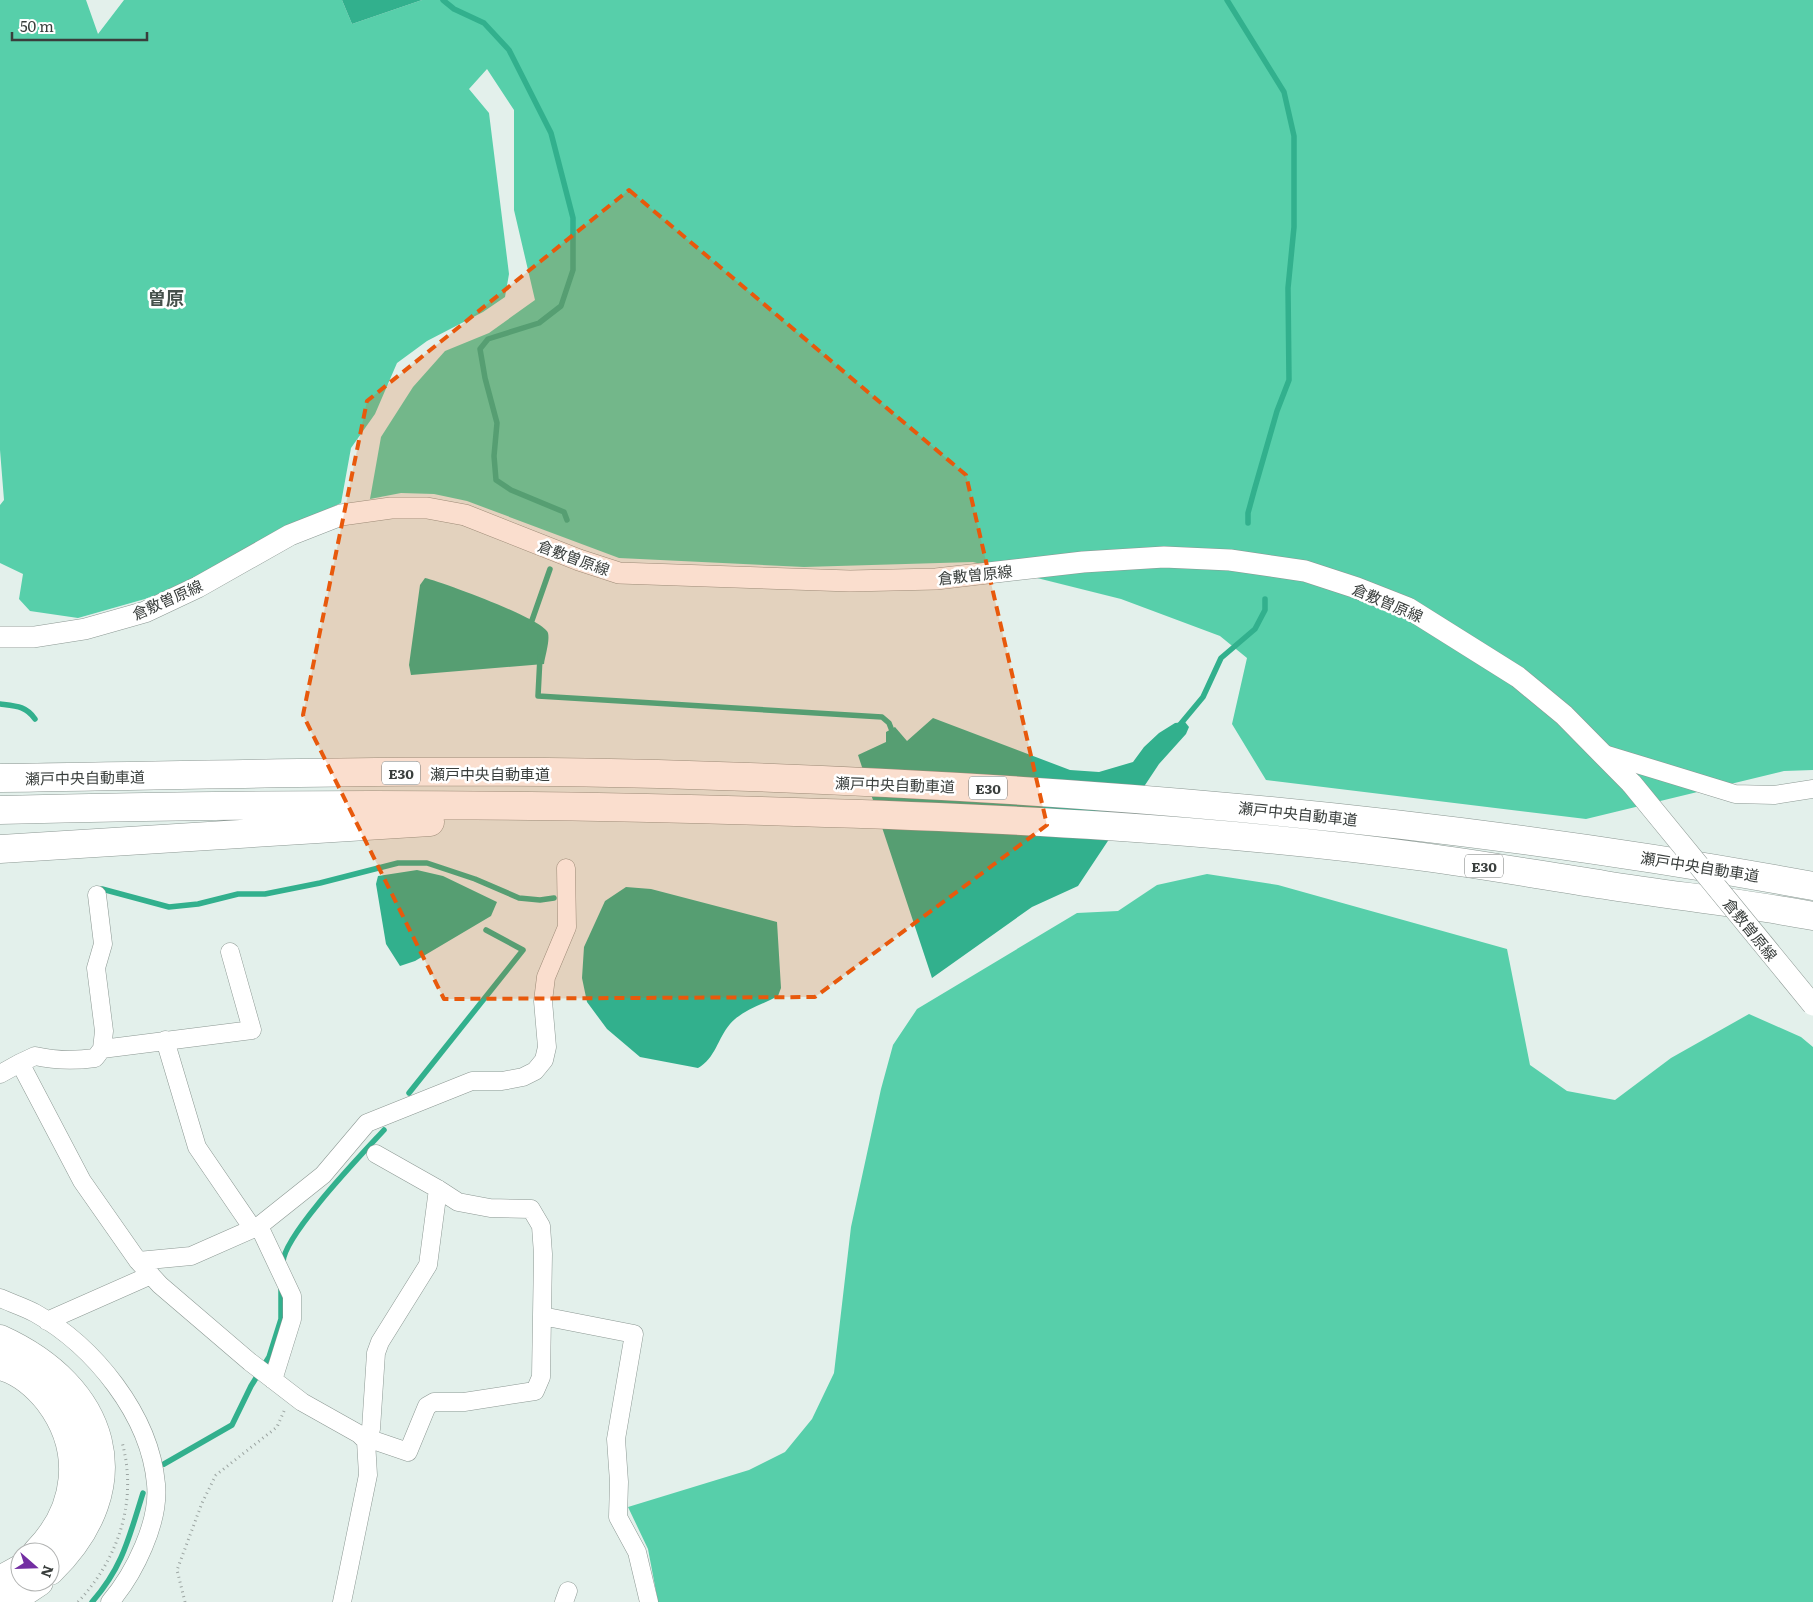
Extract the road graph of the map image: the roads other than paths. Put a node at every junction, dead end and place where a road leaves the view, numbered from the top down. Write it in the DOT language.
graph roads {
  1 [pos="0,637"];
  2 [pos="1601,753"];
  3 [pos="0,778"];
  4 [pos="1813,789"];
  5 [pos="656,807"];
  6 [pos="0,810"];
  7 [pos="0,848"];
  8 [pos="566,868"];
  9 [pos="1813,886"];
  10 [pos="97,895"];
  11 [pos="1813,916"];
  12 [pos="230,952"];
  13 [pos="1813,1006"];
  14 [pos="165,1040"];
  15 [pos="102,1049"];
  16 [pos="20,1063"];
  17 [pos="0,1074"];
  18 [pos="376,1154"];
  19 [pos="438,1188"];
  20 [pos="256,1227"];
  21 [pos="138,1261"];
  22 [pos="151,1275"];
  23 [pos="0,1298"];
  24 [pos="542,1316"];
  25 [pos="47,1321"];
  26 [pos="0,1339"];
  27 [pos="0,1366"];
  28 [pos="272,1379"];
  29 [pos="366,1440"];
  30 [pos="46,1542"];
  31 [pos="60,1561"];
  32 [pos="24,1592"];
  33 [pos="9,1602"];
  34 [pos="110,1602"];
  35 [pos="342,1602"];
  36 [pos="649,1602"];
  1 -- 2 [label="street, 倉敷曽原線"];
  2 -- 4 [label="street"];
  2 -- 13 [label="street, 倉敷曽原線, bridge"];
  3 -- 9 [label="highway, 瀬戸中央自動車道 / E30"];
  5 -- 6 [label="highway, 瀬戸中央自動車道 / E30"];
  5 -- 7 [label="highway"];
  5 -- 11 [label="highway, 瀬戸中央自動車道 / E30"];
  8 -- 20 [label="street"];
  10 -- 15 [label="street"];
  12 -- 14 [label="street"];
  14 -- 15 [label="street"];
  14 -- 20 [label="street"];
  15 -- 16 [label="street"];
  16 -- 17 [label="street"];
  16 -- 21 [label="street"];
  18 -- 19 [label="street"];
  19 -- 24 [label="street"];
  19 -- 29 [label="street"];
  20 -- 21 [label="street"];
  20 -- 28 [label="street"];
  21 -- 22 [label="street"];
  22 -- 25 [label="street"];
  22 -- 28 [label="street"];
  23 -- 25 [label="street"];
  24 -- 29 [label="street"];
  24 -- 36 [label="street"];
  25 -- 34 [label="street"];
  26 -- 31 [label="highway"];
  27 -- 30 [label="highway"];
  28 -- 29 [label="street"];
  29 -- 35 [label="street"];
  32 -- 33 [label="highway"];
}
